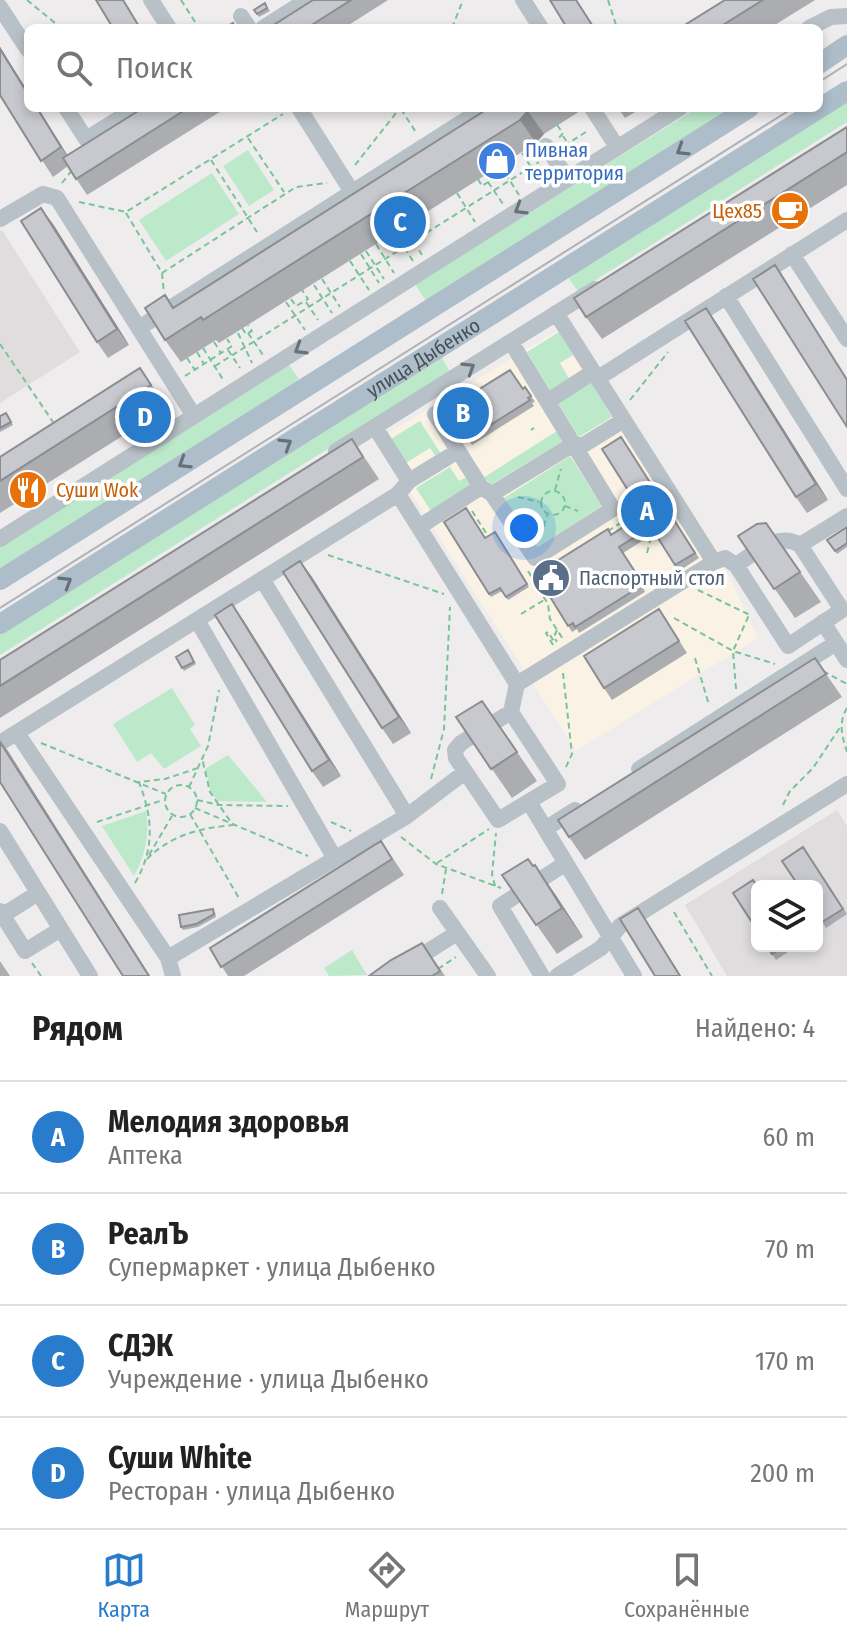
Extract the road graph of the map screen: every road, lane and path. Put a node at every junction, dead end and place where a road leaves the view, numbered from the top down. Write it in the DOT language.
graph roads {
  1 [pos="27,0"];
  2 [pos="151,0"];
  3 [pos="181,0"];
  4 [pos="307,0"];
  5 [pos="463,0"];
  6 [pos="523,0"];
  7 [pos="608,0"];
  8 [pos="0,7"];
  9 [pos="847,16"];
  10 [pos="56,24"];
  11 [pos="166,24"];
  12 [pos="196,24"];
  13 [pos="269,24"];
  14 [pos="454,24"];
  15 [pos="538,24"];
  16 [pos="616,24"];
  17 [pos="817,24"];
  18 [pos="24,44"];
  19 [pos="847,45"];
  20 [pos="823,61"];
  21 [pos="847,91"];
  22 [pos="823,106"];
  23 [pos="69,112"];
  24 [pos="130,112"];
  25 [pos="289,112"];
  26 [pos="299,112"];
  27 [pos="397,112"];
  28 [pos="403,112"];
  29 [pos="477,112"];
  30 [pos="674,112"];
  31 [pos="743,112"];
  32 [pos="814,112"];
  33 [pos="597,115"];
  34 [pos="410,122"];
  35 [pos="557,125"];
  36 [pos="563,136"];
  37 [pos="247,137"];
  38 [pos="86,139"];
  39 [pos="568,143"];
  40 [pos="551,145"];
  41 [pos="617,147"];
  42 [pos="521,152"];
  43 [pos="211,159"];
  44 [pos="579,162"];
  45 [pos="500,165"];
  46 [pos="531,167"];
  47 [pos="563,172"];
  48 [pos="488,173"];
  49 [pos="478,179"];
  50 [pos="510,180"];
  51 [pos="488,182"];
  52 [pos="347,186"];
  53 [pos="542,186"];
  54 [pos="493,190"];
  55 [pos="457,192"];
  56 [pos="285,194"];
  57 [pos="57,198"];
  58 [pos="521,199"];
  59 [pos="466,208"];
  60 [pos="505,209"];
  61 [pos="126,212"];
  62 [pos="248,217"];
  63 [pos="0,219"];
  64 [pos="414,220"];
  65 [pos="847,220"];
  66 [pos="403,226"];
  67 [pos="478,226"];
  68 [pos="398,229"];
  69 [pos="393,233"];
  70 [pos="409,233"];
  71 [pos="399,239"];
  72 [pos="414,241"];
  73 [pos="376,244"];
  74 [pos="267,247"];
  75 [pos="404,247"];
  76 [pos="366,250"];
  77 [pos="361,253"];
  78 [pos="792,254"];
  79 [pos="385,258"];
  80 [pos="425,259"];
  81 [pos="350,260"];
  82 [pos="375,265"];
  83 [pos="416,265"];
  84 [pos="370,268"];
  85 [pos="162,273"];
  86 [pos="359,275"];
  87 [pos="397,277"];
  88 [pos="321,278"];
  89 [pos="609,280"];
  90 [pos="387,283"];
  91 [pos="313,284"];
  92 [pos="382,287"];
  93 [pos="302,290"];
  94 [pos="331,293"];
  95 [pos="371,293"];
  96 [pos="726,296"];
  97 [pos="291,298"];
  98 [pos="322,298"];
  99 [pos="305,300"];
  100 [pos="285,301"];
  101 [pos="309,306"];
  102 [pos="166,310"];
  103 [pos="343,311"];
  104 [pos="556,313"];
  105 [pos="295,315"];
  106 [pos="334,316"];
  107 [pos="248,325"];
  108 [pos="321,325"];
  109 [pos="680,325"];
  110 [pos="139,328"];
  111 [pos="242,328"];
  112 [pos="237,332"];
  113 [pos="248,333"];
  114 [pos="307,333"];
  115 [pos="227,338"];
  116 [pos="847,339"];
  117 [pos="254,341"];
  118 [pos="214,342"];
  119 [pos="511,342"];
  120 [pos="0,344"];
  121 [pos="245,347"];
  122 [pos="203,348"];
  123 [pos="227,349"];
  124 [pos="197,352"];
  125 [pos="221,353"];
  126 [pos="232,355"];
  127 [pos="187,358"];
  128 [pos="265,359"];
  129 [pos="211,360"];
  130 [pos="204,364"];
  131 [pos="215,366"];
  132 [pos="253,367"];
  133 [pos="195,370"];
  134 [pos="243,374"];
  135 [pos="596,375"];
  136 [pos="173,383"];
  137 [pos="226,384"];
  138 [pos="548,401"];
  139 [pos="435,414"];
  140 [pos="194,416"];
  141 [pos="622,417"];
  142 [pos="375,427"];
  143 [pos="57,429"];
  144 [pos="576,447"];
  145 [pos="458,451"];
  146 [pos="321,461"];
  147 [pos="403,487"];
  148 [pos="847,489"];
  149 [pos="490,491"];
  150 [pos="540,503"];
  151 [pos="469,507"];
  152 [pos="847,516"];
  153 [pos="632,522"];
  154 [pos="419,527"];
  155 [pos="604,534"];
  156 [pos="650,536"];
  157 [pos="488,537"];
  158 [pos="0,539"];
  159 [pos="800,545"];
  160 [pos="309,550"];
  161 [pos="647,553"];
  162 [pos="714,562"];
  163 [pos="736,565"];
  164 [pos="527,569"];
  165 [pos="262,579"];
  166 [pos="0,580"];
  167 [pos="683,582"];
  168 [pos="756,596"];
  169 [pos="545,599"];
  170 [pos="521,614"];
  171 [pos="748,615"];
  172 [pos="674,618"];
  173 [pos="197,620"];
  174 [pos="772,622"];
  175 [pos="823,622"];
  176 [pos="0,624"];
  177 [pos="557,630"];
  178 [pos="563,639"];
  179 [pos="836,643"];
  180 [pos="555,648"];
  181 [pos="733,651"];
  182 [pos="695,658"];
  183 [pos="847,660"];
  184 [pos="806,662"];
  185 [pos="224,665"];
  186 [pos="563,667"];
  187 [pos="789,674"];
  188 [pos="517,684"];
  189 [pos="847,684"];
  190 [pos="737,706"];
  191 [pos="847,708"];
  192 [pos="511,712"];
  193 [pos="714,721"];
  194 [pos="841,726"];
  195 [pos="17,733"];
  196 [pos="0,743"];
  197 [pos="847,752"];
  198 [pos="202,758"];
  199 [pos="198,768"];
  200 [pos="465,772"];
  201 [pos="139,782"];
  202 [pos="620,782"];
  203 [pos="558,784"];
  204 [pos="847,784"];
  205 [pos="189,787"];
  206 [pos="166,794"];
  207 [pos="595,797"];
  208 [pos="426,799"];
  209 [pos="164,800"];
  210 [pos="529,802"];
  211 [pos="147,805"];
  212 [pos="195,808"];
  213 [pos="190,814"];
  214 [pos="173,815"];
  215 [pos="407,816"];
  216 [pos="498,820"];
  217 [pos="233,825"];
  218 [pos="82,827"];
  219 [pos="776,828"];
  220 [pos="199,829"];
  221 [pos="545,829"];
  222 [pos="0,831"];
  223 [pos="146,859"];
  224 [pos="329,860"];
  225 [pos="566,863"];
  226 [pos="436,864"];
  227 [pos="446,868"];
  228 [pos="38,893"];
  229 [pos="127,897"];
  230 [pos="666,898"];
  231 [pos="500,906"];
  232 [pos="440,908"];
  233 [pos="246,911"];
  234 [pos="1,915"];
  235 [pos="61,929"];
  236 [pos="457,933"];
  237 [pos="611,937"];
  238 [pos="469,949"];
  239 [pos="168,958"];
  240 [pos="437,969"];
  241 [pos="90,976"];
  242 [pos="173,976"];
  243 [pos="389,976"];
  244 [pos="488,976"];
  245 [pos="542,976"];
  246 [pos="557,976"];
  247 [pos="634,976"];
  248 [pos="712,976"];
  1 -- 10 [label="path"];
  2 -- 11 [label="street"];
  3 -- 12 [label="path"];
  4 -- 13 [label="street"];
  5 -- 14 [label="path"];
  6 -- 15 [label="street"];
  7 -- 16 [label="path"];
  8 -- 18 [label="street"];
  9 -- 17 [label="street"];
  19 -- 20 [label="main road"];
  22 -- 21 [label="main road, улица Дыбенко, one-way"];
  23 -- 38 [label="street"];
  24 -- 38 [label="street"];
  25 -- 37 [label="path"];
  26 -- 52 [label="street"];
  27 -- 52 [label="path"];
  28 -- 34 [label="path"];
  29 -- 52 [label="street"];
  30 -- 41 [label="street"];
  31 -- 166 [label="main road, улица Дыбенко, one-way"];
  176 -- 32 [label="main road, улица Дыбенко, one-way"];
  33 -- 39 [label="path"];
  33 -- 41 [label="street"];
  35 -- 36 [label="path"];
  36 -- 39 [label="path"];
  36 -- 40 [label="path"];
  37 -- 43 [label="path"];
  37 -- 56 [label="path"];
  38 -- 57 [label="path"];
  39 -- 40 [label="path"];
  39 -- 44 [label="path"];
  40 -- 46 [label="path"];
  40 -- 47 [label="street"];
  41 -- 140 [label="street, one-way"];
  42 -- 46 [label="path"];
  43 -- 61 [label="path"];
  43 -- 62 [label="path"];
  45 -- 50 [label="path"];
  46 -- 50 [label="path"];
  46 -- 53 [label="path"];
  48 -- 51 [label="path"];
  49 -- 51 [label="path"];
  50 -- 54 [label="path"];
  50 -- 58 [label="path"];
  51 -- 54 [label="path"];
  52 -- 56 [label="path"];
  52 -- 74 [label="street"];
  54 -- 59 [label="path"];
  54 -- 60 [label="path"];
  55 -- 59 [label="path"];
  56 -- 62 [label="path"];
  57 -- 61 [label="path"];
  57 -- 63 [label="street"];
  57 -- 110 [label="street"];
  59 -- 67 [label="path"];
  59 -- 72 [label="path"];
  61 -- 85 [label="path"];
  62 -- 74 [label="path"];
  62 -- 85 [label="path"];
  64 -- 70 [label="path"];
  65 -- 78 [label="street"];
  66 -- 70 [label="path"];
  68 -- 71 [label="path"];
  69 -- 71 [label="path"];
  70 -- 72 [label="path"];
  71 -- 75 [label="path"];
  72 -- 75 [label="path"];
  72 -- 80 [label="path"];
  73 -- 79 [label="path"];
  74 -- 102 [label="street"];
  75 -- 79 [label="path"];
  75 -- 83 [label="path"];
  76 -- 82 [label="path"];
  77 -- 84 [label="path"];
  78 -- 96 [label="street"];
  78 -- 116 [label="street"];
  79 -- 82 [label="path"];
  79 -- 87 [label="path"];
  81 -- 86 [label="path"];
  82 -- 84 [label="path"];
  82 -- 90 [label="path"];
  84 -- 86 [label="path"];
  84 -- 92 [label="path"];
  85 -- 102 [label="path"];
  86 -- 94 [label="path"];
  86 -- 95 [label="path"];
  88 -- 94 [label="path"];
  89 -- 104 [label="street"];
  91 -- 98 [label="path"];
  93 -- 99 [label="path"];
  94 -- 98 [label="path"];
  94 -- 103 [label="path"];
  96 -- 109 [label="street"];
  96 -- 148 [label="street"];
  97 -- 99 [label="path"];
  98 -- 101 [label="path"];
  98 -- 106 [label="path"];
  99 -- 101 [label="path"];
  100 -- 105 [label="path"];
  101 -- 105 [label="path"];
  101 -- 108 [label="path"];
  102 -- 110 [label="street"];
  104 -- 119 [label="street"];
  104 -- 135 [label="street"];
  105 -- 114 [label="path"];
  105 -- 117 [label="path"];
  107 -- 113 [label="path"];
  109 -- 135 [label="street"];
  109 -- 141 [label="path"];
  110 -- 136 [label="street"];
  111 -- 113 [label="path"];
  112 -- 121 [label="path"];
  113 -- 117 [label="path"];
  115 -- 123 [label="path"];
  117 -- 121 [label="path"];
  117 -- 128 [label="path"];
  118 -- 125 [label="path"];
  119 -- 138 [label="street"];
  142 -- 119 [label="street, one-way"];
  120 -- 143 [label="path"];
  121 -- 126 [label="path"];
  121 -- 132 [label="path"];
  122 -- 129 [label="path"];
  123 -- 125 [label="path"];
  123 -- 126 [label="path"];
  124 -- 130 [label="path"];
  125 -- 129 [label="path"];
  126 -- 131 [label="path"];
  126 -- 134 [label="path"];
  127 -- 133 [label="path"];
  129 -- 130 [label="path"];
  129 -- 131 [label="path"];
  130 -- 133 [label="path"];
  131 -- 137 [label="path"];
  133 -- 136 [label="path"];
  135 -- 138 [label="street"];
  135 -- 141 [label="street"];
  136 -- 140 [label="street"];
  138 -- 144 [label="street"];
  139 -- 145 [label="street"];
  140 -- 158 [label="street"];
  141 -- 144 [label="street"];
  141 -- 162 [label="street"];
  142 -- 146 [label="street"];
  142 -- 147 [label="street"];
  144 -- 149 [label="street"];
  144 -- 149 [label="street"];
  145 -- 147 [label="street"];
  145 -- 149 [label="street"];
  147 -- 154 [label="street"];
  147 -- 160 [label="street"];
  149 -- 150 [label="path"];
  149 -- 154 [label="street"];
  150 -- 150 [label="path"];
  151 -- 157 [label="path"];
  152 -- 159 [label="street"];
  153 -- 155 [label="path"];
  154 -- 188 [label="street"];
  156 -- 161 [label="path"];
  159 -- 163 [label="street"];
  159 -- 175 [label="street"];
  160 -- 165 [label="street"];
  160 -- 208 [label="path"];
  162 -- 163 [label="street"];
  162 -- 167 [label="street"];
  163 -- 168 [label="street"];
  164 -- 169 [label="path"];
  165 -- 173 [label="street"];
  165 -- 215 [label="street"];
  167 -- 171 [label="path"];
  167 -- 188 [label="street"];
  168 -- 171 [label="path"];
  168 -- 174 [label="street"];
  169 -- 170 [label="path"];
  169 -- 177 [label="path"];
  171 -- 174 [label="path"];
  171 -- 181 [label="path"];
  172 -- 181 [label="path"];
  173 -- 185 [label="street"];
  173 -- 195 [label="street"];
  174 -- 175 [label="street"];
  175 -- 179 [label="street"];
  177 -- 178 [label="path"];
  177 -- 180 [label="path"];
  179 -- 183 [label="street"];
  179 -- 184 [label="street"];
  181 -- 187 [label="path"];
  181 -- 190 [label="path"];
  182 -- 193 [label="path"];
  184 -- 187 [label="street"];
  184 -- 189 [label="path"];
  185 -- 198 [label="path"];
  185 -- 224 [label="street"];
  186 -- 203 [label="path"];
  187 -- 190 [label="street"];
  188 -- 192 [label="street"];
  190 -- 193 [label="street"];
  191 -- 194 [label="path"];
  192 -- 200 [label="street"];
  192 -- 203 [label="street"];
  193 -- 202 [label="street"];
  194 -- 197 [label="path"];
  194 -- 219 [label="path"];
  195 -- 196 [label="street"];
  195 -- 201 [label="path"];
  195 -- 218 [label="street"];
  198 -- 199 [label="path"];
  198 -- 217 [label="path"];
  199 -- 201 [label="path"];
  199 -- 205 [label="path"];
  200 -- 208 [label="street"];
  200 -- 216 [label="street"];
  201 -- 206 [label="path"];
  201 -- 211 [label="path"];
  203 -- 210 [label="street"];
  204 -- 219 [label="street"];
  205 -- 206 [label="path"];
  205 -- 212 [label="path"];
  206 -- 209 [label="path"];
  207 -- 221 [label="street"];
  208 -- 215 [label="street"];
  209 -- 211 [label="path"];
  209 -- 214 [label="path"];
  210 -- 216 [label="street"];
  210 -- 221 [label="street"];
  211 -- 218 [label="path"];
  211 -- 223 [label="path"];
  212 -- 213 [label="path"];
  212 -- 217 [label="path"];
  213 -- 214 [label="path"];
  213 -- 220 [label="path"];
  214 -- 223 [label="path"];
  215 -- 224 [label="street"];
  216 -- 226 [label="path"];
  216 -- 231 [label="path"];
  217 -- 220 [label="path"];
  217 -- 224 [label="path"];
  218 -- 229 [label="street"];
  219 -- 230 [label="street"];
  220 -- 223 [label="path"];
  220 -- 233 [label="path"];
  221 -- 225 [label="street"];
  222 -- 228 [label="street"];
  223 -- 229 [label="path"];
  224 -- 233 [label="street"];
  225 -- 231 [label="street"];
  225 -- 237 [label="street"];
  227 -- 232 [label="path"];
  228 -- 234 [label="street"];
  228 -- 235 [label="street"];
  229 -- 239 [label="street"];
  230 -- 237 [label="street"];
  230 -- 248 [label="path"];
  231 -- 245 [label="street"];
  232 -- 236 [label="street"];
  233 -- 239 [label="street"];
  234 -- 235 [label="street"];
  235 -- 241 [label="street"];
  236 -- 238 [label="street"];
  236 -- 243 [label="street"];
  237 -- 246 [label="street"];
  237 -- 247 [label="street"];
  238 -- 240 [label="path"];
  238 -- 244 [label="street"];
  239 -- 242 [label="street"];
}
